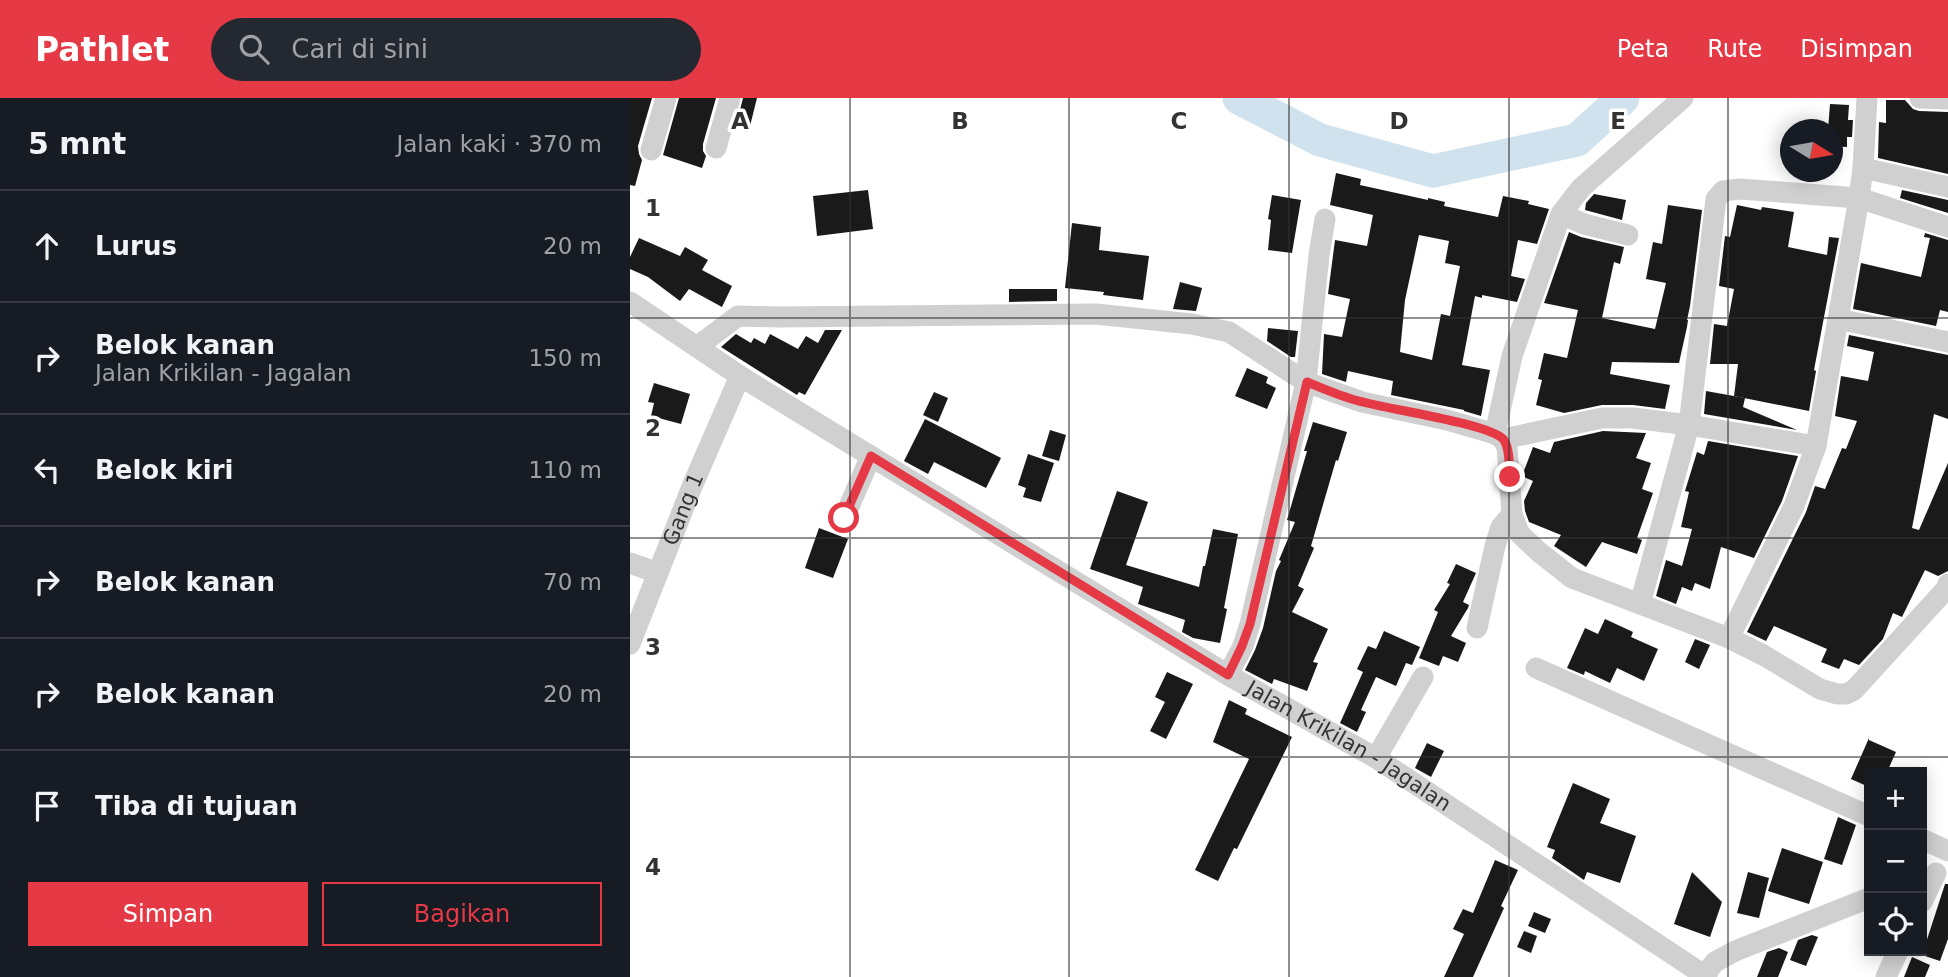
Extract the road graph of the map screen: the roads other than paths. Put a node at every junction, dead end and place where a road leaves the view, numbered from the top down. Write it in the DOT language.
graph roads {
  1 [pos="666,98"];
  2 [pos="730,98"];
  3 [pos="1683,98"];
  4 [pos="1867,98"];
  5 [pos="1920,98"];
  6 [pos="1948,99"];
  7 [pos="716,148"];
  8 [pos="651,150"];
  9 [pos="1863,168"];
  10 [pos="1948,187"];
  11 [pos="1859,198"];
  12 [pos="1561,214"];
  13 [pos="1325,219"];
  14 [pos="1948,227"];
  15 [pos="1628,235"];
  16 [pos="630,302"];
  17 [pos="1838,319"];
  18 [pos="1948,342"];
  19 [pos="698,346"];
  20 [pos="740,376"];
  21 [pos="1307,382"];
  22 [pos="1689,425"];
  23 [pos="1499,436"];
  24 [pos="1815,446"];
  25 [pos="871,456"];
  26 [pos="1512,514"];
  27 [pos="844,518"];
  28 [pos="630,563"];
  29 [pos="658,573"];
  30 [pos="1947,588"];
  31 [pos="1640,604"];
  32 [pos="1477,628"];
  33 [pos="1729,638"];
  34 [pos="630,644"];
  35 [pos="1536,668"];
  36 [pos="1228,675"];
  37 [pos="1423,677"];
  38 [pos="1376,758"];
  39 [pos="1864,814"];
  40 [pos="1927,841"];
  41 [pos="1948,851"];
  42 [pos="1935,872"];
  43 [pos="1926,893"];
  44 [pos="1864,900"];
  45 [pos="1896,956"];
  46 [pos="1704,976"];
  47 [pos="1886,977"];
  1 -- 8 [label="street"];
  2 -- 7 [label="street"];
  3 -- 12 [label="street"];
  4 -- 9 [label="street"];
  5 -- 6 [label="street"];
  9 -- 10 [label="street"];
  9 -- 11 [label="street"];
  11 -- 14 [label="street"];
  11 -- 17 [label="street"];
  11 -- 22 [label="street"];
  12 -- 15 [label="street"];
  12 -- 23 [label="street"];
  13 -- 21 [label="street"];
  16 -- 19 [label="street, Jalan Krikilan - Jagalan"];
  17 -- 18 [label="street"];
  17 -- 24 [label="street"];
  19 -- 20 [label="street, Jalan Krikilan - Jagalan"];
  19 -- 21 [label="street"];
  20 -- 25 [label="street, Jalan Krikilan - Jagalan"];
  20 -- 29 [label="street, Gang 1"];
  21 -- 23 [label="street"];
  21 -- 36 [label="street"];
  22 -- 23 [label="street"];
  22 -- 24 [label="street"];
  22 -- 31 [label="street"];
  23 -- 26 [label="street"];
  24 -- 33 [label="street"];
  25 -- 27 [label="street"];
  25 -- 36 [label="street, Jalan Krikilan - Jagalan"];
  26 -- 31 [label="street"];
  26 -- 32 [label="street"];
  28 -- 29 [label="street"];
  29 -- 34 [label="street, Gang 1"];
  30 -- 33 [label="street"];
  31 -- 33 [label="street"];
  35 -- 39 [label="street"];
  36 -- 38 [label="street, Jalan Krikilan - Jagalan"];
  37 -- 38 [label="street"];
  38 -- 46 [label="street, Jalan Krikilan - Jagalan"];
  40 -- 41 [label="street"];
  42 -- 43 [label="street"];
  44 -- 46 [label="street"];
  45 -- 47 [label="street"];
}
